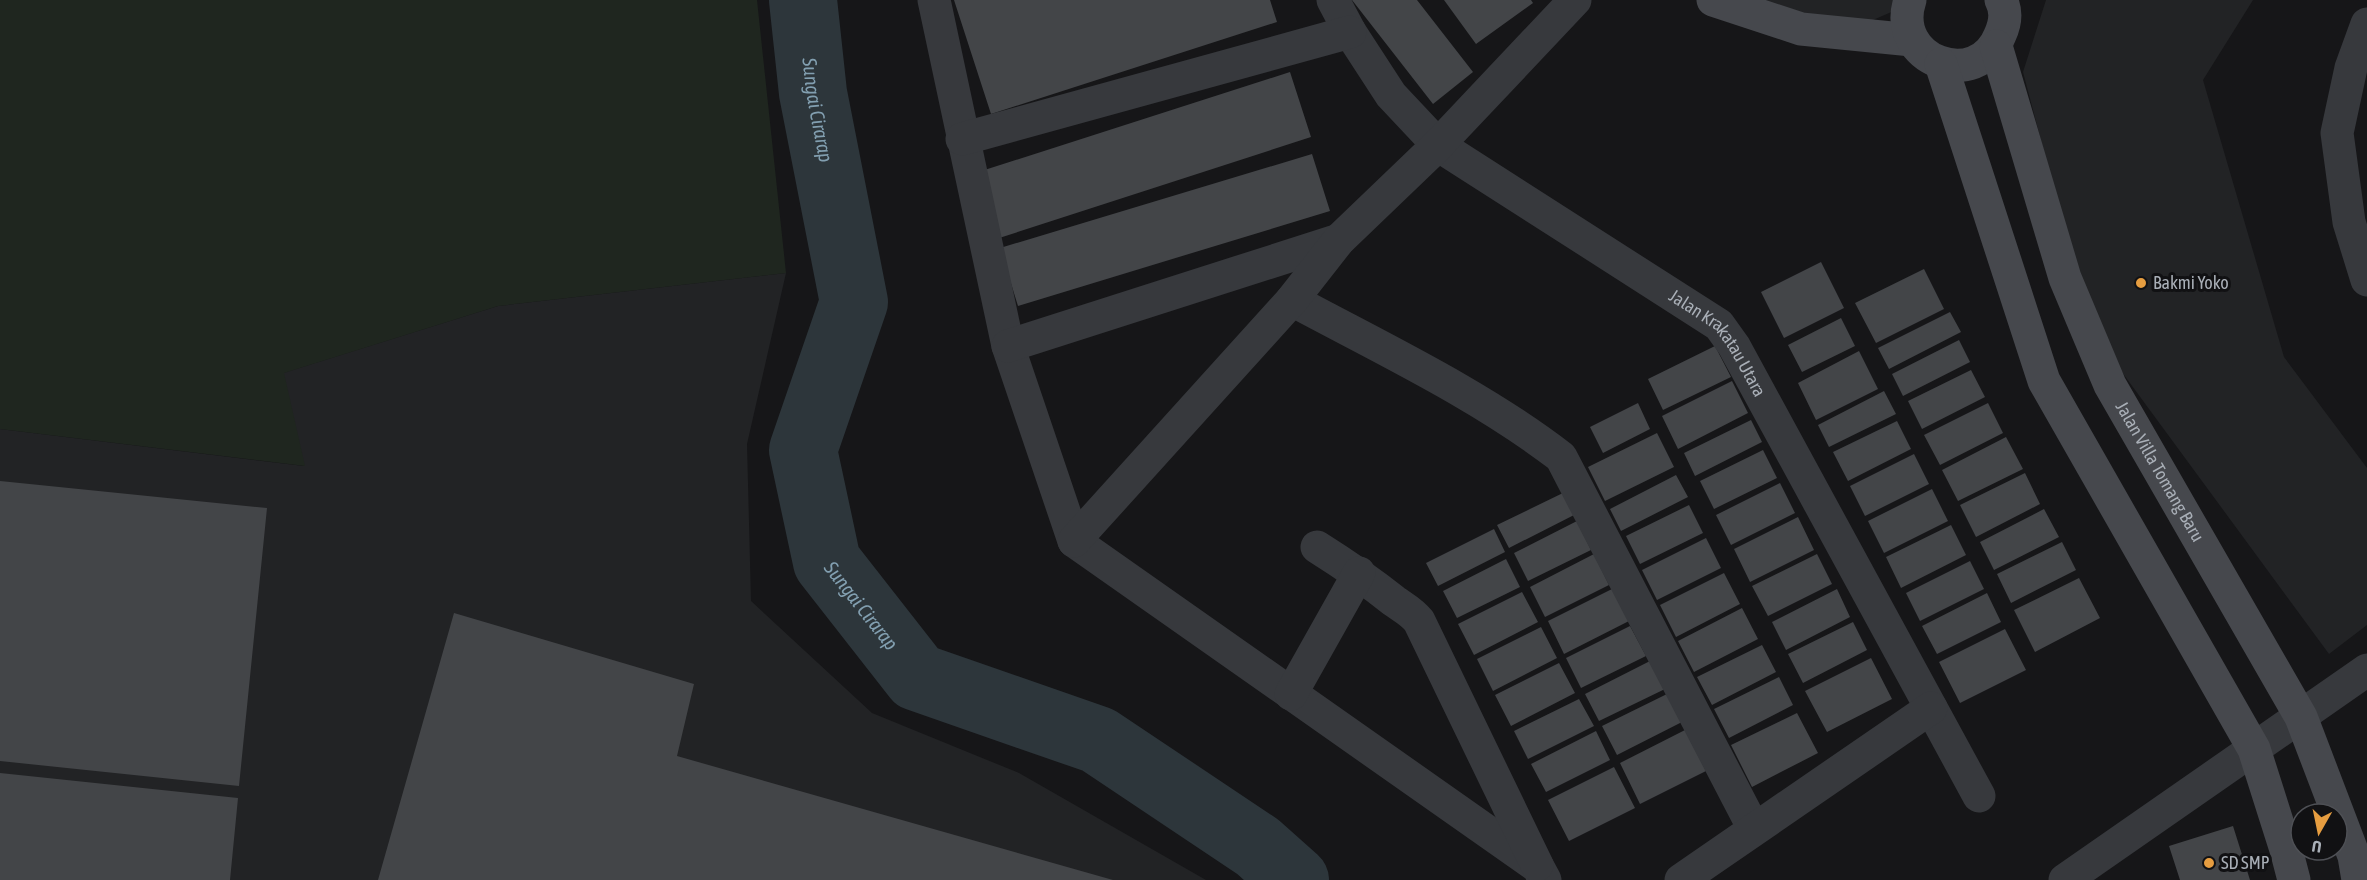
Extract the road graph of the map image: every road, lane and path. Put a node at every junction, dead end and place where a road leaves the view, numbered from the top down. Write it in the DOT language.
graph roads {
  1 [pos="934,0"];
  2 [pos="1333,0"];
  3 [pos="1575,0"];
  4 [pos="1713,0"];
  5 [pos="1910,0"];
  6 [pos="2005,2"];
  7 [pos="2367,24"];
  8 [pos="1350,33"];
  9 [pos="1912,40"];
  10 [pos="1996,46"];
  11 [pos="1941,64"];
  12 [pos="962,139"];
  13 [pos="1438,145"];
  14 [pos="1339,240"];
  15 [pos="2367,280"];
  16 [pos="1292,300"];
  17 [pos="1008,346"];
  18 [pos="1074,541"];
  19 [pos="1317,547"];
  20 [pos="1359,573"];
  21 [pos="2367,670"];
  22 [pos="1290,694"];
  23 [pos="1931,708"];
  24 [pos="2301,717"];
  25 [pos="2254,749"];
  26 [pos="1979,796"];
  27 [pos="1754,829"];
  28 [pos="1542,873"];
  29 [pos="1681,880"];
  30 [pos="2065,880"];
  31 [pos="2294,880"];
  32 [pos="2358,880"];
  1 -- 12 [label="street"];
  2 -- 8 [label="street, Jalan Krakatau Utara"];
  3 -- 13 [label="street"];
  4 -- 9 [label="street"];
  5 -- 9 [label="street"];
  6 -- 10 [label="street"];
  7 -- 15 [label="street"];
  8 -- 12 [label="street"];
  8 -- 13 [label="street, Jalan Krakatau Utara"];
  9 -- 11 [label="street"];
  10 -- 11 [label="street"];
  10 -- 24 [label="street, Jalan Villa Tomang Baru"];
  11 -- 25 [label="street"];
  12 -- 17 [label="street"];
  13 -- 14 [label="street"];
  13 -- 23 [label="street, Jalan Krakatau Utara"];
  14 -- 16 [label="street"];
  14 -- 17 [label="street"];
  16 -- 18 [label="street"];
  16 -- 27 [label="street"];
  17 -- 18 [label="street"];
  18 -- 22 [label="street"];
  19 -- 20 [label="street"];
  20 -- 22 [label="street"];
  20 -- 28 [label="street"];
  21 -- 24 [label="street"];
  22 -- 28 [label="street"];
  23 -- 26 [label="street, Jalan Krakatau Utara"];
  23 -- 27 [label="street"];
  24 -- 25 [label="street"];
  24 -- 32 [label="street, Jalan Villa Tomang Baru"];
  25 -- 30 [label="street"];
  25 -- 31 [label="street"];
  27 -- 29 [label="street"];
}
